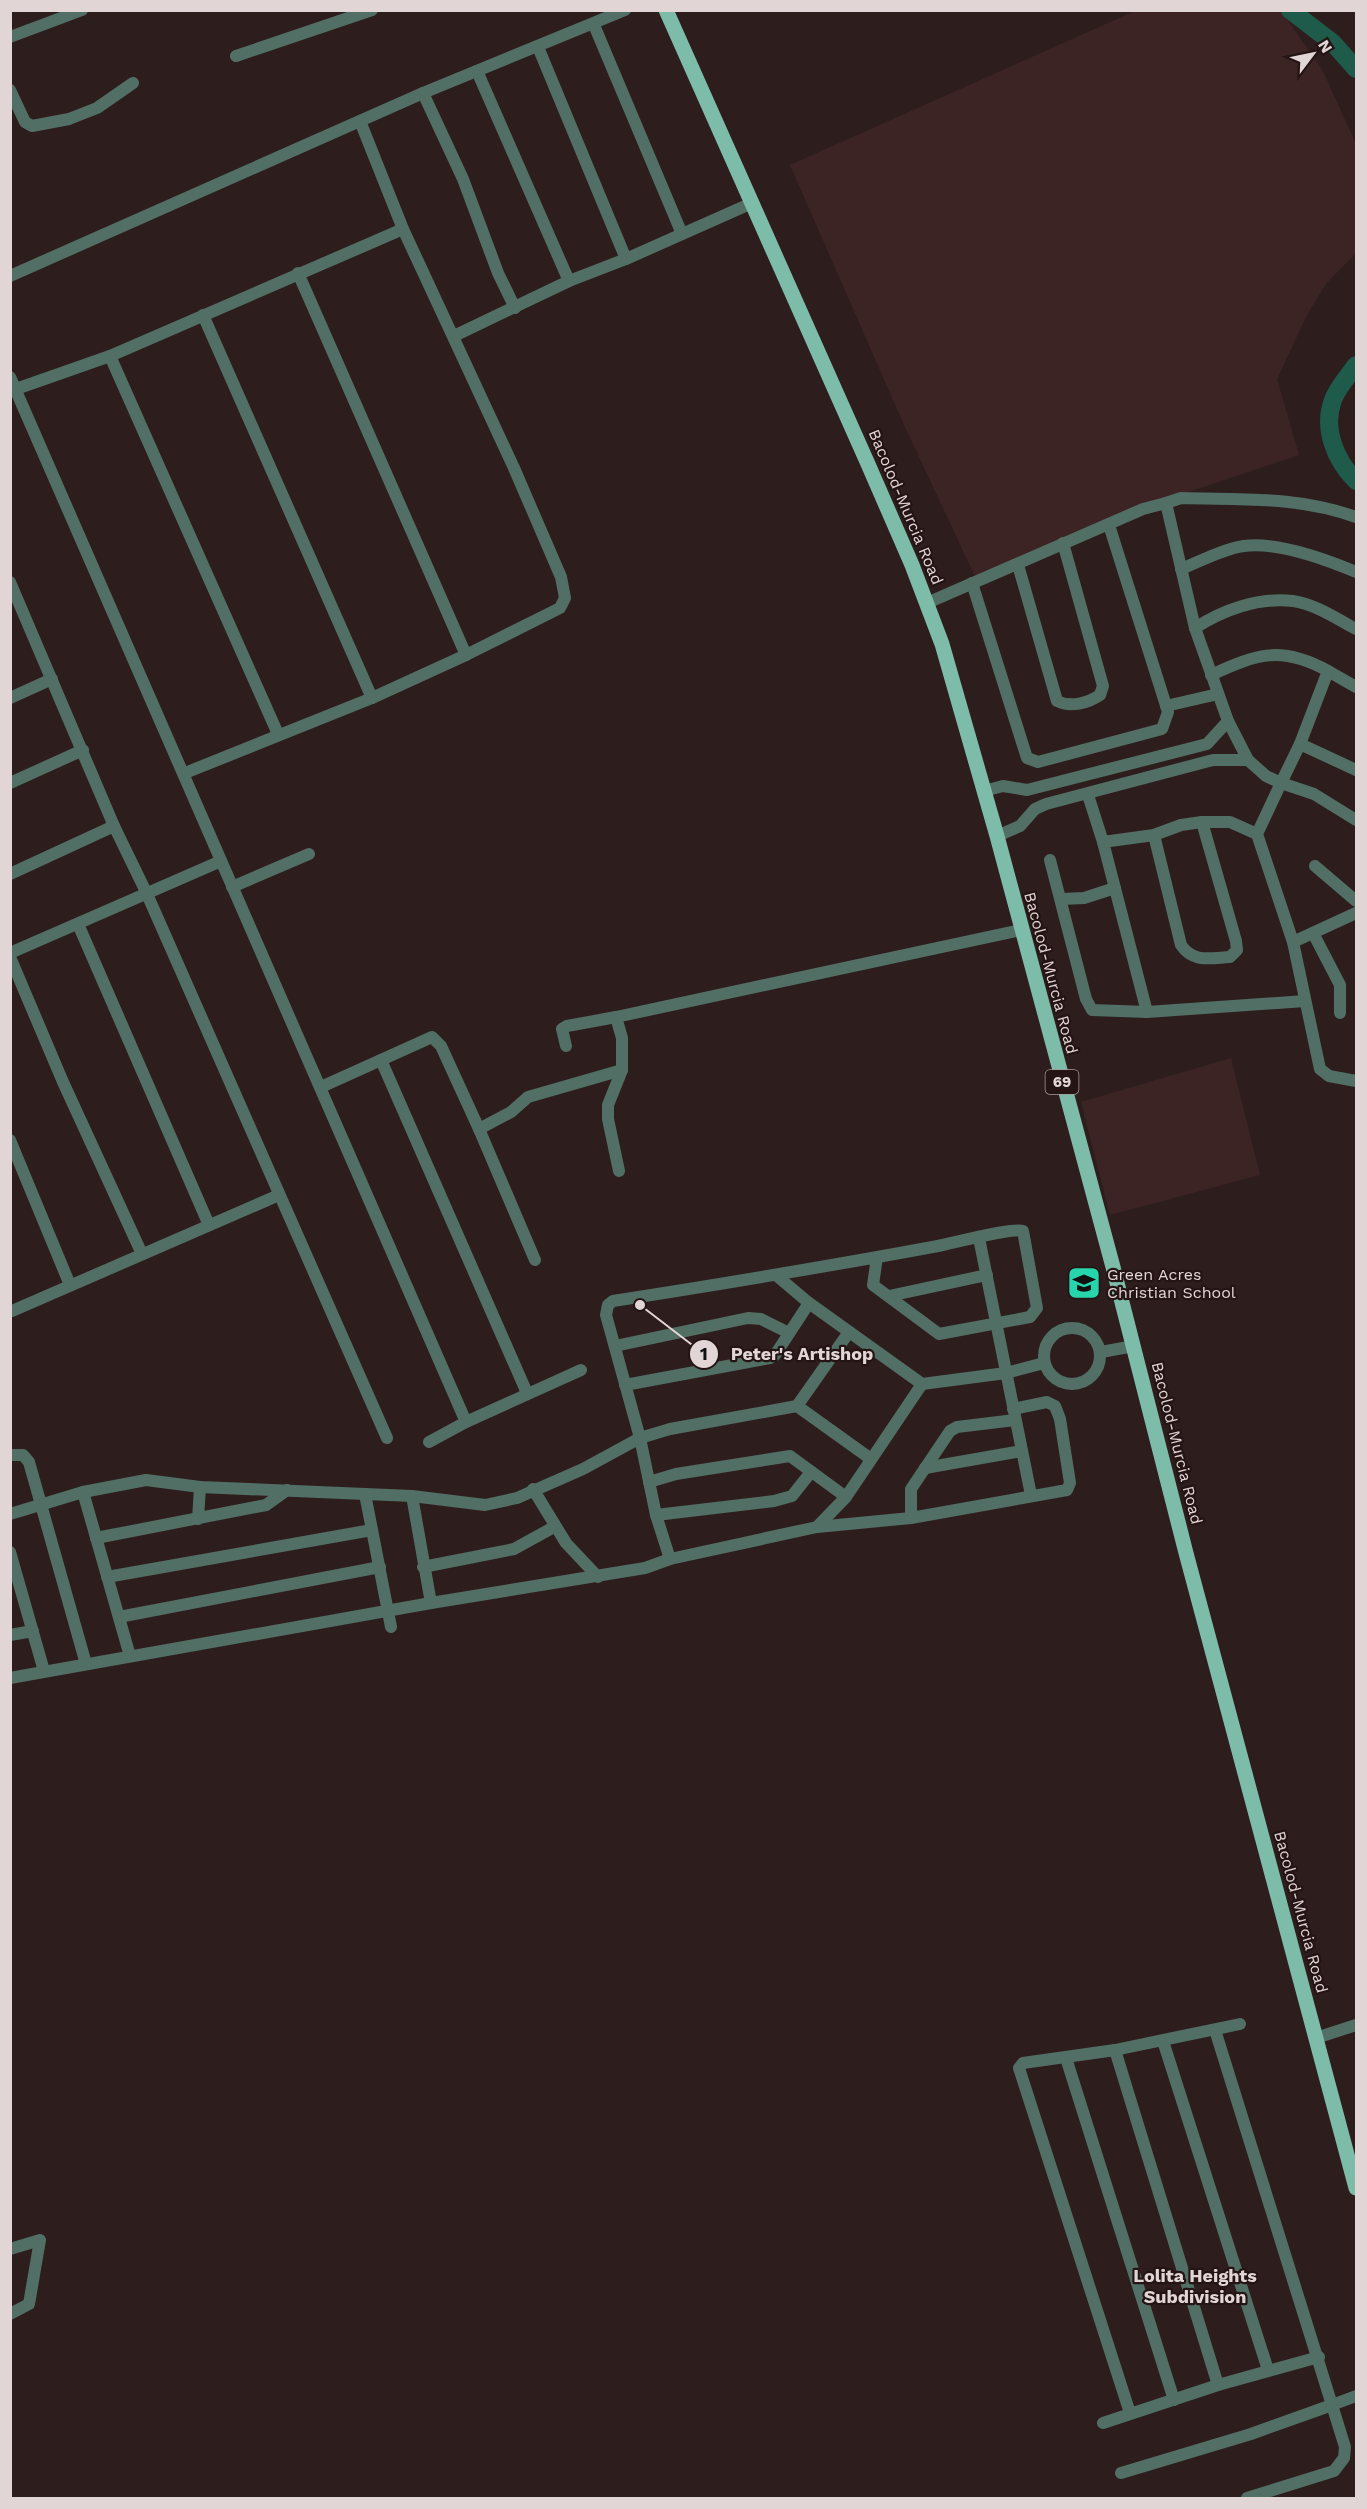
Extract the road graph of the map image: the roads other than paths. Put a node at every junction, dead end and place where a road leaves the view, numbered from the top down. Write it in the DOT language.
graph roads {
  1 [pos="82,10"];
  2 [pos="372,10"];
  3 [pos="626,10"];
  4 [pos="666,10"];
  5 [pos="594,26"];
  6 [pos="10,37"];
  7 [pos="538,47"];
  8 [pos="236,56"];
  9 [pos="477,71"];
  10 [pos="134,83"];
  11 [pos="10,90"];
  12 [pos="423,93"];
  13 [pos="360,121"];
  14 [pos="752,203"];
  15 [pos="404,229"];
  16 [pos="682,234"];
  17 [pos="626,259"];
  18 [pos="298,273"];
  19 [pos="10,276"];
  20 [pos="569,281"];
  21 [pos="515,308"];
  22 [pos="203,315"];
  23 [pos="454,336"];
  24 [pos="110,356"];
  25 [pos="10,377"];
  26 [pos="16,389"];
  27 [pos="1166,504"];
  28 [pos="1356,517"];
  29 [pos="1109,525"];
  30 [pos="1063,543"];
  31 [pos="1018,564"];
  32 [pos="1181,569"];
  33 [pos="1356,572"];
  34 [pos="10,582"];
  35 [pos="972,583"];
  36 [pos="927,603"];
  37 [pos="16,610"];
  38 [pos="1196,628"];
  39 [pos="1356,629"];
  40 [pos="466,655"];
  41 [pos="1328,671"];
  42 [pos="1211,675"];
  43 [pos="52,679"];
  44 [pos="1356,687"];
  45 [pos="1218,694"];
  46 [pos="10,698"];
  47 [pos="372,698"];
  48 [pos="1166,706"];
  49 [pos="1228,721"];
  50 [pos="278,734"];
  51 [pos="1208,744"];
  52 [pos="1300,744"];
  53 [pos="83,750"];
  54 [pos="1213,760"];
  55 [pos="1248,760"];
  56 [pos="1138,763"];
  57 [pos="1356,771"];
  58 [pos="185,773"];
  59 [pos="1143,779"];
  60 [pos="1063,781"];
  61 [pos="10,783"];
  62 [pos="1281,783"];
  63 [pos="984,791"];
  64 [pos="1089,795"];
  65 [pos="1069,799"];
  66 [pos="1356,819"];
  67 [pos="1202,822"];
  68 [pos="114,826"];
  69 [pos="1257,834"];
  70 [pos="1154,835"];
  71 [pos="997,836"];
  72 [pos="1103,842"];
  73 [pos="309,854"];
  74 [pos="1050,860"];
  75 [pos="221,861"];
  76 [pos="1315,866"];
  77 [pos="10,874"];
  78 [pos="232,887"];
  79 [pos="1115,888"];
  80 [pos="147,894"];
  81 [pos="1062,899"];
  82 [pos="1356,901"];
  83 [pos="1356,914"];
  84 [pos="78,924"];
  85 [pos="1021,930"];
  86 [pos="1313,933"];
  87 [pos="1293,942"];
  88 [pos="10,955"];
  89 [pos="1305,1001"];
  90 [pos="1147,1012"];
  91 [pos="1340,1013"];
  92 [pos="616,1017"];
  93 [pos="566,1046"];
  94 [pos="381,1060"];
  95 [pos="622,1070"];
  96 [pos="1356,1081"];
  97 [pos="321,1088"];
  98 [pos="479,1129"];
  99 [pos="10,1140"];
  100 [pos="619,1171"];
  101 [pos="279,1195"];
  102 [pos="209,1224"];
  103 [pos="979,1238"];
  104 [pos="142,1254"];
  105 [pos="877,1257"];
  106 [pos="535,1260"];
  107 [pos="987,1275"];
  108 [pos="777,1276"];
  109 [pos="70,1285"];
  110 [pos="889,1296"];
  111 [pos="809,1303"];
  112 [pos="11,1310"];
  113 [pos="996,1322"];
  114 [pos="849,1332"];
  115 [pos="789,1333"];
  116 [pos="615,1346"];
  117 [pos="1134,1346"];
  118 [pos="1101,1352"];
  119 [pos="1044,1363"];
  120 [pos="581,1370"];
  121 [pos="1006,1373"];
  122 [pos="922,1384"];
  123 [pos="625,1385"];
  124 [pos="526,1393"];
  125 [pos="797,1406"];
  126 [pos="1014,1414"];
  127 [pos="466,1422"];
  128 [pos="387,1438"];
  129 [pos="640,1438"];
  130 [pos="429,1442"];
  131 [pos="1022,1451"];
  132 [pos="10,1455"];
  133 [pos="871,1459"];
  134 [pos="925,1468"];
  135 [pos="812,1472"];
  136 [pos="649,1482"];
  137 [pos="200,1487"];
  138 [pos="533,1489"];
  139 [pos="287,1490"];
  140 [pos="83,1492"];
  141 [pos="365,1494"];
  142 [pos="1031,1495"];
  143 [pos="411,1496"];
  144 [pos="846,1497"];
  145 [pos="42,1506"];
  146 [pos="10,1514"];
  147 [pos="656,1515"];
  148 [pos="911,1518"];
  149 [pos="198,1519"];
  150 [pos="554,1527"];
  151 [pos="817,1527"];
  152 [pos="372,1530"];
  153 [pos="96,1538"];
  154 [pos="10,1552"];
  155 [pos="670,1559"];
  156 [pos="380,1567"];
  157 [pos="423,1567"];
  158 [pos="107,1576"];
  159 [pos="598,1576"];
  160 [pos="16,1591"];
  161 [pos="431,1603"];
  162 [pos="389,1610"];
  163 [pos="119,1617"];
  164 [pos="392,1627"];
  165 [pos="33,1630"];
  166 [pos="10,1635"];
  167 [pos="130,1656"];
  168 [pos="86,1664"];
  169 [pos="44,1671"];
  170 [pos="10,1678"];
  171 [pos="1240,2024"];
  172 [pos="1356,2025"];
  173 [pos="1215,2030"];
  174 [pos="1316,2038"];
  175 [pos="1163,2041"];
  176 [pos="1115,2050"];
  177 [pos="1066,2058"];
  178 [pos="1356,2188"];
  179 [pos="10,2249"];
  180 [pos="10,2314"];
  181 [pos="1319,2357"];
  182 [pos="1268,2370"];
  183 [pos="1218,2385"];
  184 [pos="1356,2396"];
  185 [pos="1174,2400"];
  186 [pos="1332,2405"];
  187 [pos="1130,2413"];
  188 [pos="1103,2423"];
  189 [pos="1121,2473"];
  190 [pos="1247,2499"];
  1 -- 6 [label="street"];
  2 -- 8 [label="street"];
  3 -- 5 [label="street"];
  4 -- 14 [label="main road, Bacolod-Murcia Road / 69"];
  5 -- 7 [label="street"];
  5 -- 16 [label="street"];
  7 -- 9 [label="street"];
  7 -- 17 [label="street"];
  9 -- 12 [label="street"];
  9 -- 20 [label="street"];
  10 -- 11 [label="street"];
  12 -- 13 [label="street"];
  12 -- 21 [label="street"];
  13 -- 15 [label="street"];
  13 -- 19 [label="street"];
  14 -- 16 [label="street"];
  14 -- 36 [label="main road, Bacolod-Murcia Road / 69"];
  15 -- 18 [label="street"];
  15 -- 23 [label="street"];
  16 -- 17 [label="street"];
  17 -- 20 [label="street"];
  18 -- 22 [label="street"];
  18 -- 40 [label="street"];
  20 -- 21 [label="street"];
  21 -- 23 [label="street"];
  22 -- 24 [label="street"];
  22 -- 47 [label="street"];
  23 -- 40 [label="street"];
  24 -- 26 [label="street"];
  24 -- 50 [label="street"];
  25 -- 26 [label="street"];
  26 -- 58 [label="street"];
  27 -- 28 [label="street"];
  27 -- 29 [label="street"];
  27 -- 32 [label="street"];
  29 -- 30 [label="street"];
  29 -- 48 [label="street"];
  30 -- 31 [label="street"];
  30 -- 31 [label="street"];
  31 -- 35 [label="street"];
  32 -- 33 [label="street"];
  32 -- 38 [label="street"];
  34 -- 37 [label="street"];
  35 -- 36 [label="street"];
  35 -- 48 [label="street"];
  36 -- 63 [label="main road, Bacolod-Murcia Road / 69"];
  37 -- 43 [label="street"];
  38 -- 39 [label="street"];
  38 -- 42 [label="street"];
  40 -- 47 [label="street"];
  41 -- 42 [label="street"];
  41 -- 44 [label="street"];
  41 -- 52 [label="street"];
  42 -- 45 [label="street"];
  43 -- 46 [label="street"];
  43 -- 53 [label="street"];
  45 -- 48 [label="street"];
  45 -- 49 [label="street"];
  47 -- 50 [label="street"];
  49 -- 51 [label="street"];
  49 -- 55 [label="street"];
  50 -- 58 [label="street"];
  51 -- 54 [label="street"];
  51 -- 56 [label="street"];
  52 -- 57 [label="street"];
  52 -- 62 [label="street"];
  53 -- 61 [label="street"];
  53 -- 68 [label="street"];
  54 -- 55 [label="street"];
  54 -- 59 [label="street"];
  55 -- 62 [label="street"];
  56 -- 59 [label="street"];
  56 -- 60 [label="street"];
  58 -- 75 [label="street"];
  59 -- 64 [label="street"];
  60 -- 63 [label="street"];
  60 -- 65 [label="street"];
  62 -- 66 [label="street"];
  62 -- 69 [label="street"];
  63 -- 71 [label="main road, Bacolod-Murcia Road / 69"];
  64 -- 65 [label="street"];
  64 -- 72 [label="street"];
  65 -- 71 [label="street"];
  67 -- 69 [label="street"];
  67 -- 70 [label="street"];
  67 -- 70 [label="street"];
  68 -- 77 [label="street"];
  68 -- 80 [label="street"];
  69 -- 87 [label="street"];
  70 -- 72 [label="street"];
  71 -- 85 [label="main road, Bacolod-Murcia Road / 69"];
  72 -- 79 [label="street"];
  73 -- 78 [label="street"];
  74 -- 81 [label="street"];
  75 -- 78 [label="street"];
  75 -- 80 [label="street"];
  76 -- 82 [label="street"];
  78 -- 97 [label="street"];
  79 -- 81 [label="street"];
  79 -- 90 [label="street"];
  80 -- 84 [label="street"];
  80 -- 101 [label="street"];
  81 -- 90 [label="street"];
  83 -- 86 [label="street"];
  84 -- 88 [label="street"];
  84 -- 102 [label="street"];
  85 -- 92 [label="street"];
  85 -- 117 [label="main road, Bacolod-Murcia Road / 69"];
  86 -- 87 [label="street"];
  86 -- 91 [label="street"];
  87 -- 89 [label="street"];
  88 -- 104 [label="street"];
  89 -- 90 [label="street"];
  89 -- 96 [label="street"];
  92 -- 93 [label="street"];
  92 -- 95 [label="street"];
  94 -- 97 [label="street"];
  94 -- 98 [label="street"];
  94 -- 124 [label="street"];
  95 -- 98 [label="street"];
  95 -- 100 [label="street"];
  97 -- 127 [label="street"];
  98 -- 106 [label="street"];
  99 -- 109 [label="street"];
  101 -- 102 [label="street"];
  101 -- 128 [label="street"];
  102 -- 104 [label="street"];
  103 -- 105 [label="street"];
  103 -- 107 [label="street"];
  103 -- 113 [label="street"];
  104 -- 109 [label="street"];
  105 -- 108 [label="street"];
  105 -- 110 [label="street"];
  107 -- 110 [label="street"];
  107 -- 113 [label="street"];
  108 -- 111 [label="street"];
  108 -- 116 [label="street"];
  109 -- 112 [label="street"];
  110 -- 113 [label="street"];
  111 -- 114 [label="street"];
  111 -- 115 [label="street"];
  113 -- 121 [label="street"];
  114 -- 122 [label="street"];
  114 -- 125 [label="street"];
  115 -- 116 [label="street"];
  115 -- 123 [label="street"];
  116 -- 123 [label="street"];
  117 -- 118 [label="street"];
  117 -- 174 [label="main road, Bacolod-Murcia Road / 69"];
  118 -- 119 [label="street"];
  118 -- 119 [label="street"];
  119 -- 121 [label="street"];
  120 -- 124 [label="street"];
  121 -- 122 [label="street"];
  121 -- 126 [label="street"];
  122 -- 133 [label="street"];
  123 -- 129 [label="street"];
  124 -- 127 [label="street"];
  125 -- 129 [label="street"];
  125 -- 133 [label="street"];
  126 -- 131 [label="street"];
  126 -- 134 [label="street"];
  126 -- 142 [label="street"];
  127 -- 130 [label="street"];
  129 -- 136 [label="street"];
  129 -- 138 [label="street"];
  131 -- 134 [label="street"];
  131 -- 142 [label="street"];
  132 -- 145 [label="street"];
  133 -- 144 [label="street"];
  134 -- 148 [label="street"];
  135 -- 136 [label="street"];
  135 -- 144 [label="street"];
  135 -- 147 [label="street"];
  136 -- 147 [label="street"];
  137 -- 139 [label="street"];
  137 -- 140 [label="street"];
  137 -- 149 [label="street"];
  138 -- 143 [label="street"];
  138 -- 150 [label="street"];
  139 -- 141 [label="street"];
  139 -- 149 [label="street"];
  140 -- 145 [label="street"];
  140 -- 153 [label="street"];
  141 -- 143 [label="street"];
  141 -- 152 [label="street"];
  142 -- 148 [label="street"];
  143 -- 157 [label="street"];
  144 -- 151 [label="street"];
  145 -- 146 [label="street"];
  145 -- 168 [label="street"];
  147 -- 155 [label="street"];
  148 -- 151 [label="street"];
  149 -- 153 [label="street"];
  150 -- 157 [label="street"];
  150 -- 159 [label="street"];
  151 -- 155 [label="street"];
  152 -- 156 [label="street"];
  152 -- 158 [label="street"];
  153 -- 158 [label="street"];
  154 -- 160 [label="street"];
  155 -- 159 [label="street"];
  156 -- 162 [label="street"];
  156 -- 163 [label="street"];
  157 -- 161 [label="street"];
  158 -- 163 [label="street"];
  159 -- 161 [label="street"];
  160 -- 165 [label="street"];
  161 -- 162 [label="street"];
  162 -- 164 [label="street"];
  162 -- 167 [label="street"];
  163 -- 167 [label="street"];
  165 -- 166 [label="street"];
  165 -- 169 [label="street"];
  167 -- 168 [label="street"];
  168 -- 169 [label="street"];
  169 -- 170 [label="street"];
  171 -- 173 [label="street"];
  172 -- 174 [label="street"];
  173 -- 175 [label="street"];
  173 -- 181 [label="street"];
  174 -- 178 [label="main road, Bacolod-Murcia Road / 69"];
  175 -- 176 [label="street"];
  175 -- 182 [label="street"];
  176 -- 177 [label="street"];
  176 -- 183 [label="street"];
  177 -- 185 [label="street"];
  177 -- 187 [label="street"];
  179 -- 180 [label="street"];
  181 -- 182 [label="street"];
  181 -- 186 [label="street"];
  182 -- 183 [label="street"];
  183 -- 185 [label="street"];
  184 -- 186 [label="street"];
  185 -- 187 [label="street"];
  186 -- 189 [label="street"];
  186 -- 190 [label="street"];
  187 -- 188 [label="street"];
}
